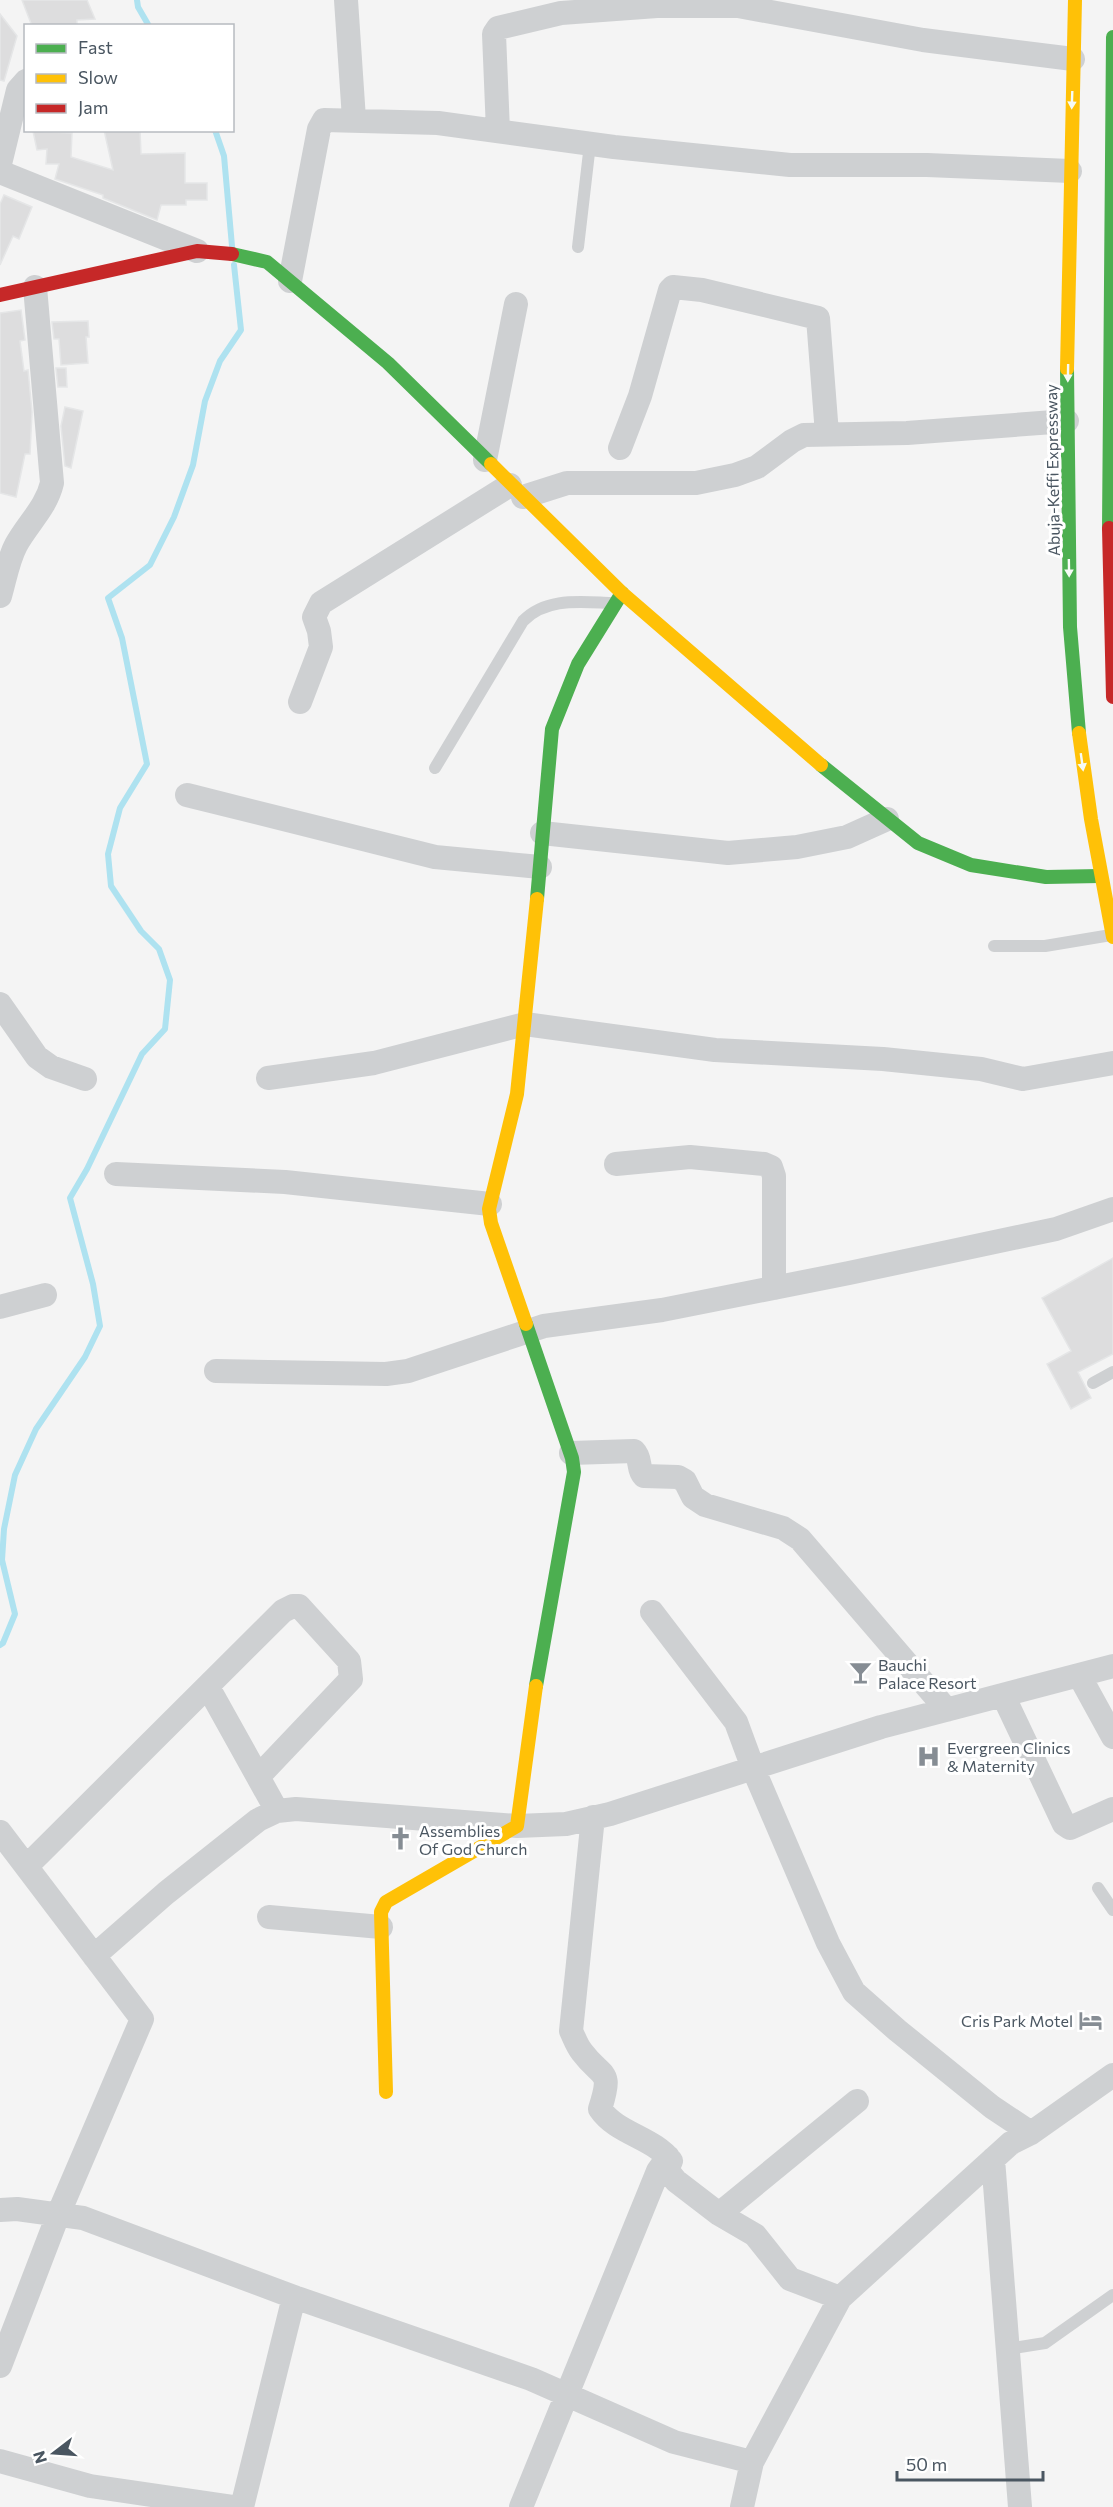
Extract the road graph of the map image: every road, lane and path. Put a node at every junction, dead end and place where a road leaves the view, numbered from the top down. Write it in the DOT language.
graph roads {
  1 [pos="346,0"];
  2 [pos="1075,0"];
  3 [pos="1113,37"];
  4 [pos="1073,59"];
  5 [pos="24,83"];
  6 [pos="354,119"];
  7 [pos="498,131"];
  8 [pos="590,144"];
  9 [pos="0,164"];
  10 [pos="1070,171"];
  11 [pos="0,172"];
  12 [pos="1112,172"];
  13 [pos="578,247"];
  14 [pos="197,251"];
  15 [pos="290,281"];
  16 [pos="35,287"];
  17 [pos="0,295"];
  18 [pos="516,304"];
  19 [pos="1067,421"];
  20 [pos="827,434"];
  21 [pos="620,448"];
  22 [pos="1110,454"];
  23 [pos="485,460"];
  24 [pos="1110,485"];
  25 [pos="516,491"];
  26 [pos="0,596"];
  27 [pos="619,598"];
  28 [pos="1113,697"];
  29 [pos="300,702"];
  30 [pos="435,768"];
  31 [pos="187,795"];
  32 [pos="887,819"];
  33 [pos="542,833"];
  34 [pos="540,867"];
  35 [pos="1100,876"];
  36 [pos="1113,936"];
  37 [pos="993,946"];
  38 [pos="0,1004"];
  39 [pos="525,1024"];
  40 [pos="1113,1063"];
  41 [pos="268,1078"];
  42 [pos="85,1079"];
  43 [pos="616,1164"];
  44 [pos="116,1174"];
  45 [pos="490,1204"];
  46 [pos="1113,1209"];
  47 [pos="774,1288"];
  48 [pos="45,1295"];
  49 [pos="0,1307"];
  50 [pos="529,1331"];
  51 [pos="216,1371"];
  52 [pos="1113,1372"];
  53 [pos="1093,1383"];
  54 [pos="571,1453"];
  55 [pos="652,1612"];
  56 [pos="1113,1665"];
  57 [pos="1079,1675"];
  58 [pos="208,1687"];
  59 [pos="1003,1695"];
  60 [pos="947,1710"];
  61 [pos="1113,1737"];
  62 [pos="753,1768"];
  63 [pos="258,1777"];
  64 [pos="1113,1809"];
  65 [pos="278,1811"];
  66 [pos="593,1817"];
  67 [pos="517,1826"];
  68 [pos="0,1832"];
  69 [pos="27,1866"];
  70 [pos="1098,1888"];
  71 [pos="1113,1910"];
  72 [pos="269,1917"];
  73 [pos="381,1928"];
  74 [pos="94,1956"];
  75 [pos="1109,2086"];
  76 [pos="386,2092"];
  77 [pos="857,2101"];
  78 [pos="1031,2133"];
  79 [pos="668,2157"];
  80 [pos="993,2159"];
  81 [pos="0,2210"];
  82 [pos="719,2214"];
  83 [pos="58,2215"];
  84 [pos="1113,2295"];
  85 [pos="294,2297"];
  86 [pos="840,2298"];
  87 [pos="1008,2349"];
  88 [pos="0,2366"];
  89 [pos="567,2395"];
  90 [pos="0,2461"];
  91 [pos="752,2462"];
  92 [pos="234,2507"];
  93 [pos="242,2507"];
  94 [pos="521,2507"];
  95 [pos="742,2507"];
  96 [pos="1020,2507"];
  1 -- 6 [label="street"];
  2 -- 4 [label="main road, Abuja-Keffi Expressway"];
  3 -- 12 [label="main road"];
  4 -- 7 [label="street"];
  4 -- 10 [label="main road, Abuja-Keffi Expressway, one-way"];
  5 -- 9 [label="street"];
  6 -- 7 [label="street"];
  6 -- 15 [label="street"];
  7 -- 8 [label="street"];
  8 -- 10 [label="street"];
  8 -- 13 [label="lane"];
  10 -- 19 [label="main road, Abuja-Keffi Expressway, one-way"];
  11 -- 14 [label="street"];
  12 -- 22 [label="main road"];
  14 -- 15 [label="main road"];
  14 -- 16 [label="main road"];
  15 -- 23 [label="main road"];
  16 -- 17 [label="main road"];
  16 -- 26 [label="street"];
  18 -- 23 [label="street"];
  19 -- 20 [label="street"];
  19 -- 35 [label="main road, Abuja-Keffi Expressway, one-way"];
  20 -- 21 [label="street"];
  20 -- 25 [label="street"];
  22 -- 24 [label="main road"];
  23 -- 25 [label="main road"];
  24 -- 28 [label="main road"];
  25 -- 27 [label="main road"];
  25 -- 29 [label="street"];
  27 -- 30 [label="lane"];
  27 -- 32 [label="main road"];
  27 -- 33 [label="main road"];
  31 -- 34 [label="street"];
  32 -- 33 [label="street"];
  32 -- 35 [label="main road"];
  33 -- 34 [label="main road"];
  34 -- 39 [label="main road"];
  35 -- 36 [label="main road, Abuja-Keffi Expressway"];
  36 -- 37 [label="lane"];
  38 -- 42 [label="street"];
  39 -- 40 [label="street"];
  39 -- 41 [label="street"];
  39 -- 45 [label="main road"];
  43 -- 47 [label="street"];
  44 -- 45 [label="street"];
  45 -- 50 [label="main road"];
  46 -- 47 [label="street"];
  47 -- 50 [label="street"];
  48 -- 49 [label="street"];
  50 -- 51 [label="street"];
  50 -- 54 [label="main road"];
  52 -- 53 [label="lane"];
  54 -- 60 [label="street"];
  54 -- 67 [label="main road"];
  55 -- 62 [label="street"];
  56 -- 57 [label="street"];
  57 -- 59 [label="street"];
  57 -- 61 [label="street"];
  58 -- 63 [label="street"];
  58 -- 63 [label="street"];
  58 -- 69 [label="street"];
  59 -- 60 [label="street"];
  59 -- 64 [label="street"];
  60 -- 62 [label="street"];
  62 -- 66 [label="street"];
  62 -- 78 [label="street"];
  63 -- 65 [label="street"];
  65 -- 67 [label="street"];
  65 -- 74 [label="street"];
  66 -- 67 [label="street"];
  66 -- 79 [label="street"];
  67 -- 73 [label="main road"];
  68 -- 69 [label="street"];
  69 -- 74 [label="street"];
  70 -- 71 [label="lane"];
  72 -- 73 [label="street"];
  73 -- 76 [label="main road"];
  74 -- 83 [label="street"];
  75 -- 78 [label="street"];
  77 -- 82 [label="street"];
  78 -- 80 [label="street"];
  79 -- 82 [label="street"];
  79 -- 89 [label="street"];
  80 -- 86 [label="street"];
  80 -- 87 [label="street"];
  81 -- 83 [label="street"];
  82 -- 86 [label="street"];
  83 -- 85 [label="street"];
  83 -- 88 [label="street"];
  84 -- 87 [label="lane"];
  85 -- 89 [label="street"];
  85 -- 93 [label="street"];
  86 -- 91 [label="street"];
  87 -- 96 [label="street"];
  89 -- 91 [label="street"];
  89 -- 94 [label="street"];
  90 -- 92 [label="street"];
  91 -- 95 [label="street"];
}
